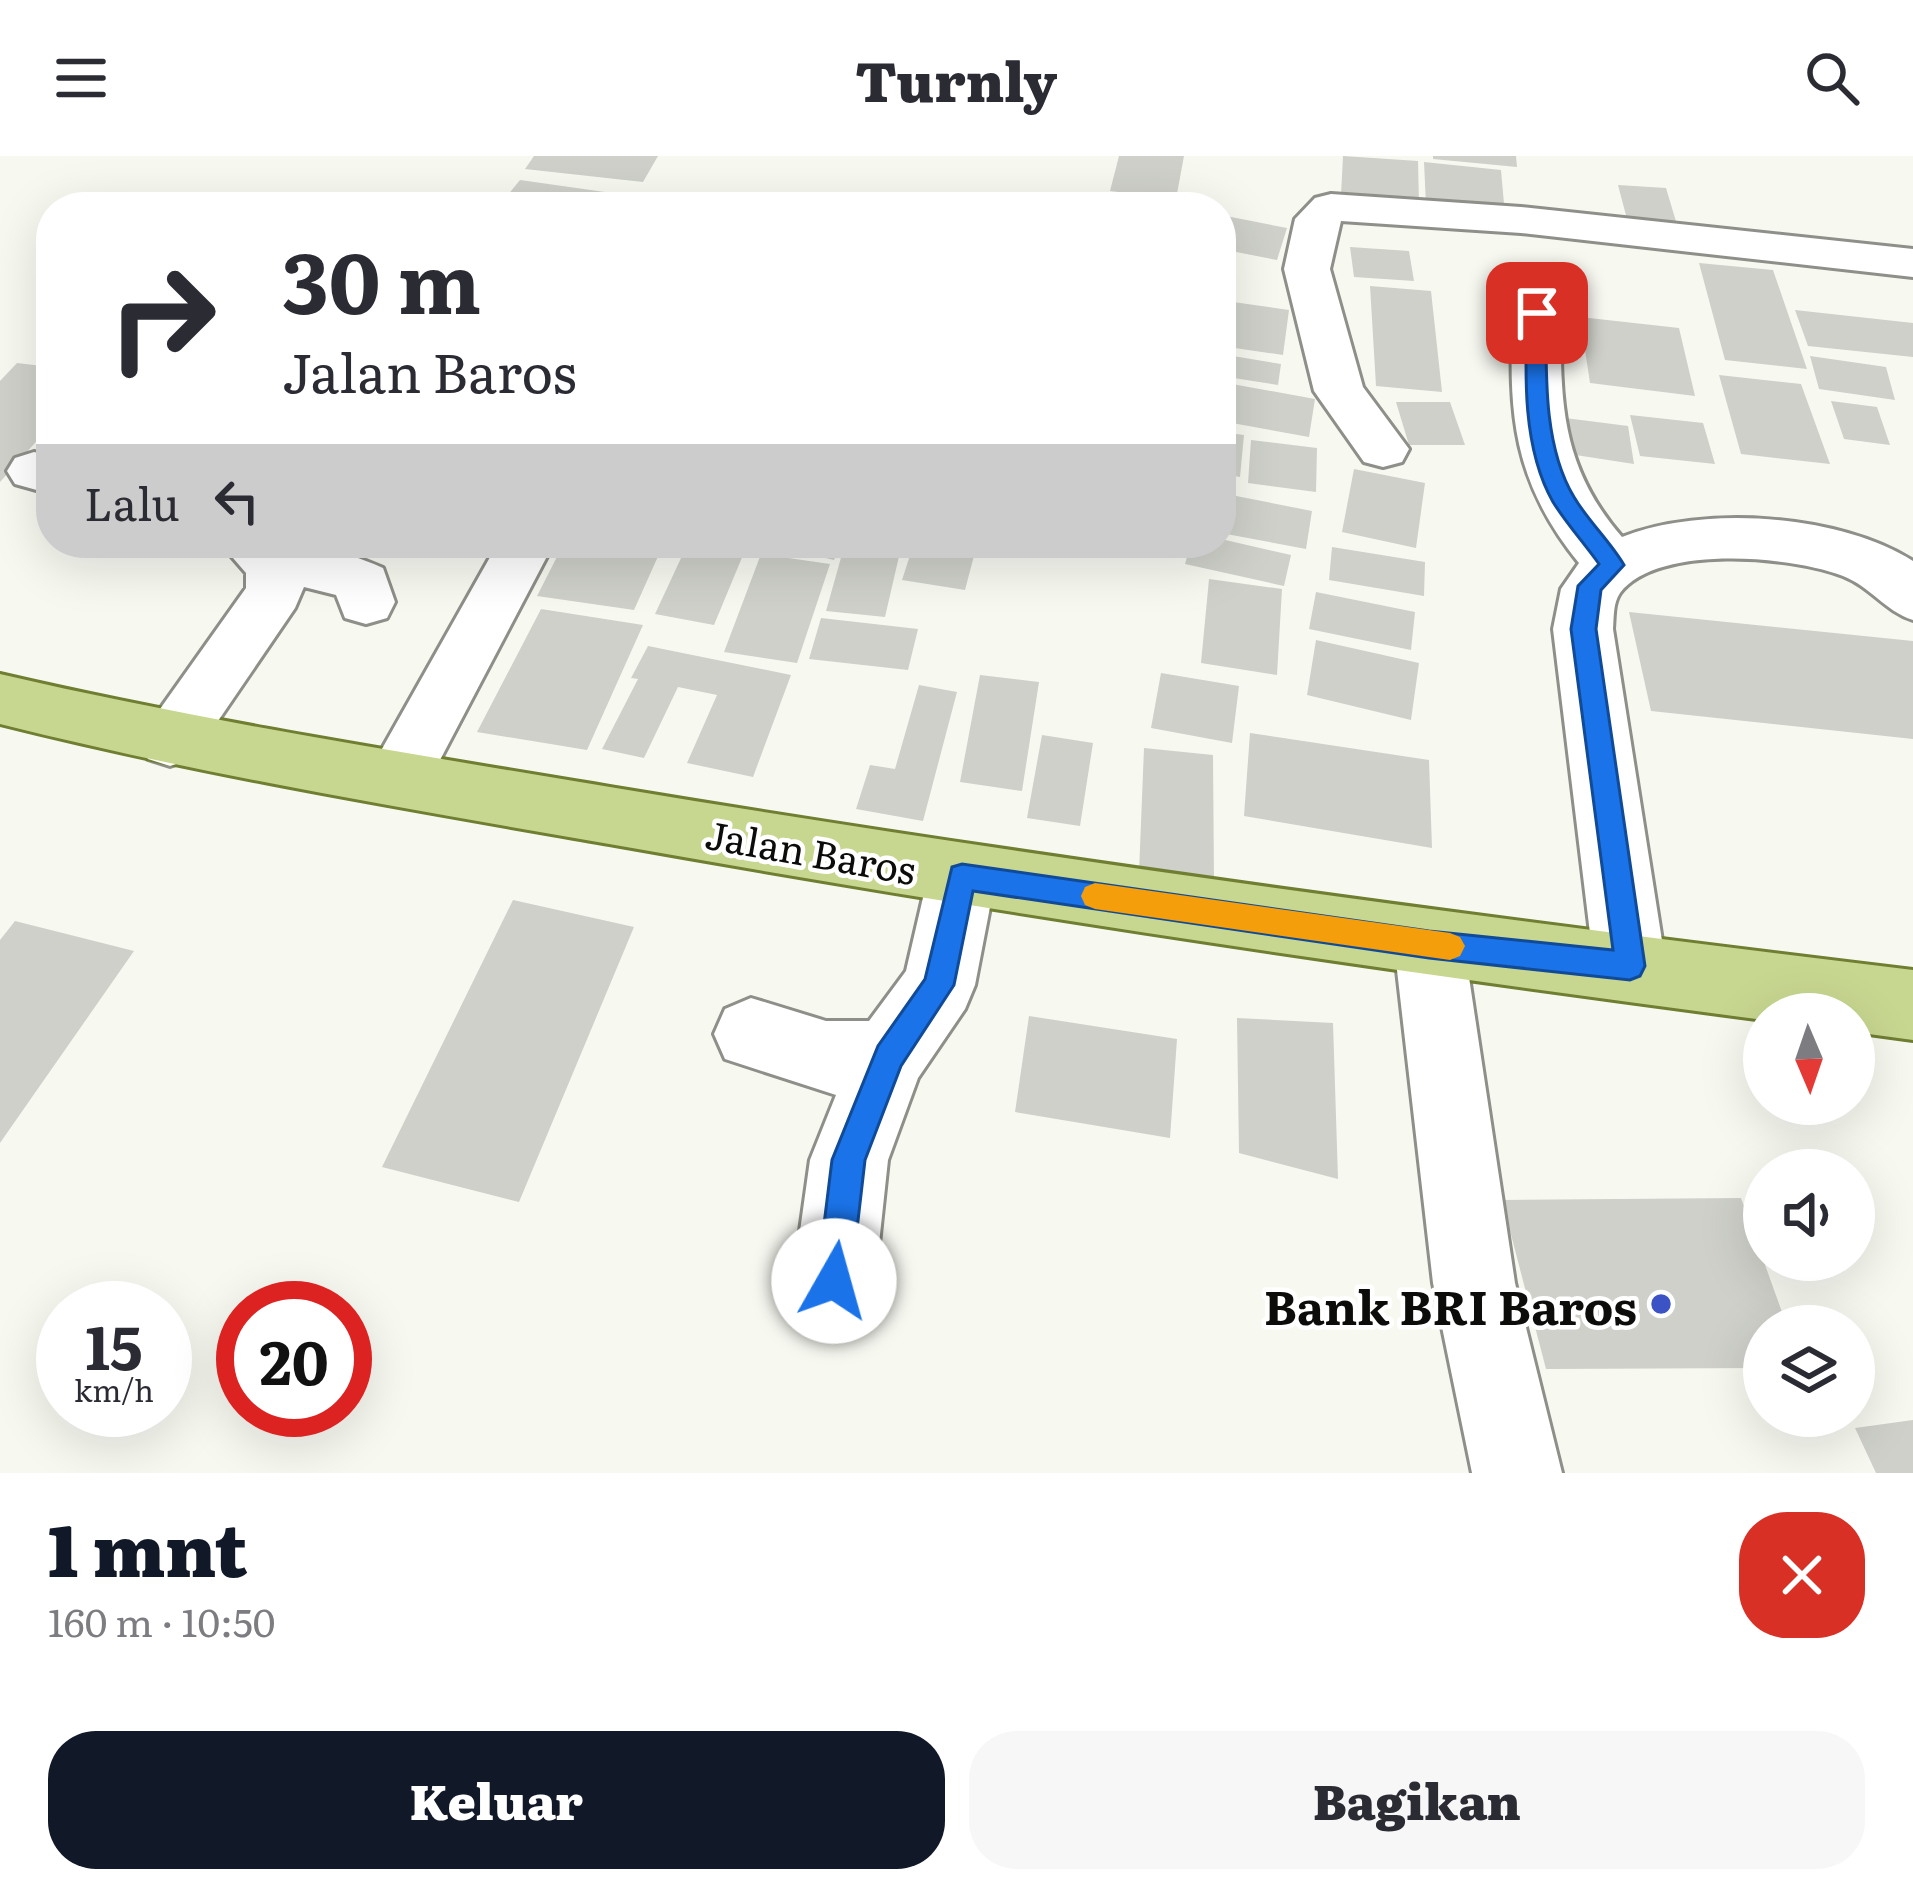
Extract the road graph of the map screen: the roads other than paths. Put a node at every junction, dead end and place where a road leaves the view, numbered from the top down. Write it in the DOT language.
graph roads {
  1 [pos="1913,263"];
  2 [pos="1537,313"];
  3 [pos="1383,449"];
  4 [pos="262,558"];
  5 [pos="281,558"];
  6 [pos="518,558"];
  7 [pos="1612,565"];
  8 [pos="1913,598"];
  9 [pos="366,602"];
  10 [pos="0,699"];
  11 [pos="170,740"];
  12 [pos="397,779"];
  13 [pos="962,876"];
  14 [pos="1429,944"];
  15 [pos="1630,966"];
  16 [pos="1913,1005"];
  17 [pos="752,1034"];
  18 [pos="889,1057"];
  19 [pos="834,1281"];
  20 [pos="1516,1473"];
  1 -- 3 [label="street"];
  2 -- 7 [label="street"];
  4 -- 11 [label="street"];
  5 -- 9 [label="street"];
  6 -- 12 [label="street"];
  7 -- 8 [label="street"];
  7 -- 15 [label="street"];
  10 -- 11 [label="main road, Jalan Baros"];
  11 -- 12 [label="main road, Jalan Baros"];
  12 -- 13 [label="main road, Jalan Baros"];
  13 -- 14 [label="main road, Jalan Baros"];
  13 -- 18 [label="street"];
  14 -- 15 [label="main road, Jalan Baros"];
  14 -- 20 [label="street"];
  15 -- 16 [label="main road, Jalan Baros"];
  17 -- 18 [label="street"];
  18 -- 19 [label="street"];
}
